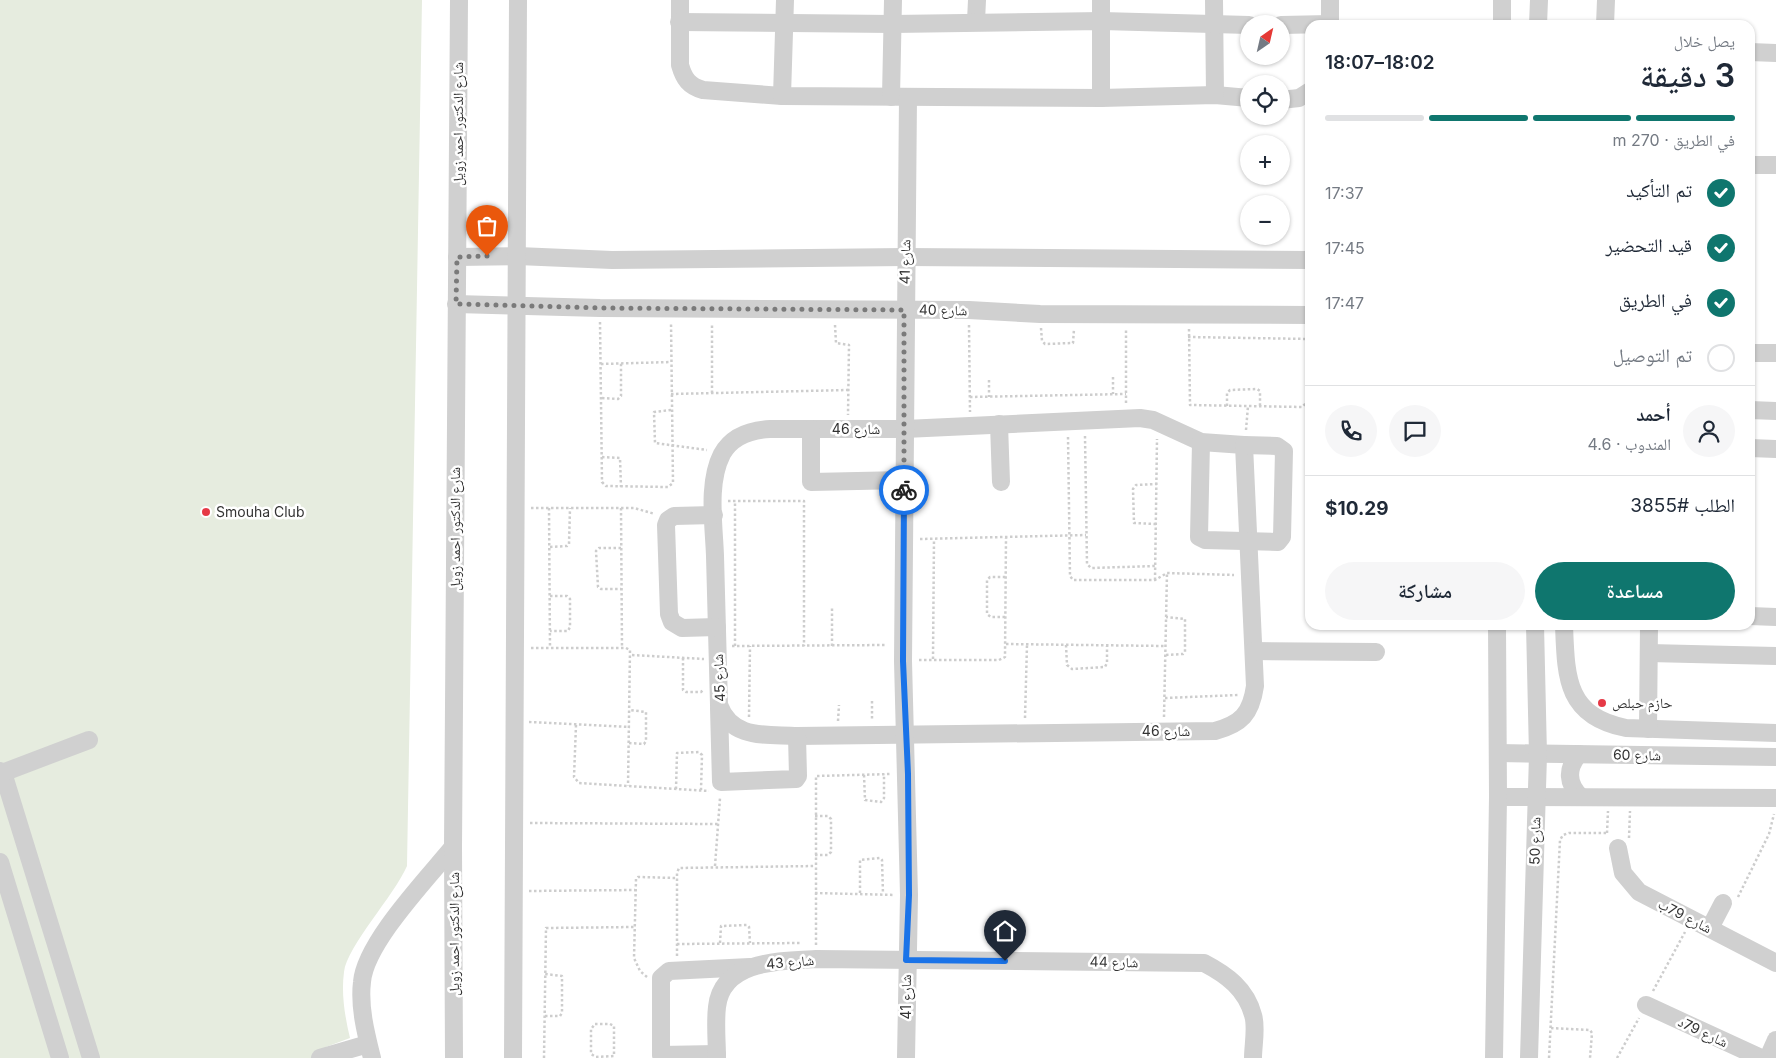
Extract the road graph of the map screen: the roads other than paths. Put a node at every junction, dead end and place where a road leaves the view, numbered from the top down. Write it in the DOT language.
graph roads {
  1 [pos="458,0"];
  2 [pos="518,0"];
  3 [pos="680,0"];
  4 [pos="785,0"];
  5 [pos="893,0"];
  6 [pos="977,0"];
  7 [pos="1101,0"];
  8 [pos="1214,0"];
  9 [pos="1330,0"];
  10 [pos="1502,0"];
  11 [pos="1539,0"];
  12 [pos="1606,0"];
  13 [pos="1330,20"];
  14 [pos="1502,20"];
  15 [pos="1538,20"];
  16 [pos="1605,20"];
  17 [pos="1102,21"];
  18 [pos="679,22"];
  19 [pos="785,22"];
  20 [pos="976,22"];
  21 [pos="893,24"];
  22 [pos="1240,25"];
  23 [pos="1290,25"];
  24 [pos="1305,25"];
  25 [pos="1213,26"];
  26 [pos="1755,52"];
  27 [pos="1776,53"];
  28 [pos="1305,94"];
  29 [pos="1215,95"];
  30 [pos="782,96"];
  31 [pos="900,97"];
  32 [pos="1240,97"];
  33 [pos="1101,98"];
  34 [pos="1290,99"];
  35 [pos="1755,165"];
  36 [pos="1776,165"];
  37 [pos="518,256"];
  38 [pos="457,257"];
  39 [pos="905,257"];
  40 [pos="1305,260"];
  41 [pos="456,304"];
  42 [pos="517,304"];
  43 [pos="904,310"];
  44 [pos="1305,315"];
  45 [pos="1755,353"];
  46 [pos="1776,353"];
  47 [pos="1755,410"];
  48 [pos="1776,411"];
  49 [pos="999,424"];
  50 [pos="811,429"];
  51 [pos="905,429"];
  52 [pos="1201,442"];
  53 [pos="1244,445"];
  54 [pos="1755,448"];
  55 [pos="1776,449"];
  56 [pos="723,452"];
  57 [pos="904,480"];
  58 [pos="1001,482"];
  59 [pos="714,508"];
  60 [pos="1248,541"];
  61 [pos="1755,616"];
  62 [pos="1776,617"];
  63 [pos="717,627"];
  64 [pos="1497,630"];
  65 [pos="1535,630"];
  66 [pos="1564,630"];
  67 [pos="1649,630"];
  68 [pos="1254,650"];
  69 [pos="1376,652"];
  70 [pos="1649,653"];
  71 [pos="1776,656"];
  72 [pos="719,705"];
  73 [pos="1648,729"];
  74 [pos="906,733"];
  75 [pos="1776,733"];
  76 [pos="797,736"];
  77 [pos="90,740"];
  78 [pos="1498,753"];
  79 [pos="1579,754"];
  80 [pos="1538,755"];
  81 [pos="1776,757"];
  82 [pos="1,772"];
  83 [pos="1498,797"];
  84 [pos="1536,797"];
  85 [pos="1581,797"];
  86 [pos="1776,798"];
  87 [pos="453,847"];
  88 [pos="1623,847"];
  89 [pos="0,862"];
  90 [pos="1723,903"];
  91 [pos="46,915"];
  92 [pos="20,922"];
  93 [pos="1710,928"];
  94 [pos="906,960"];
  95 [pos="1776,963"];
  96 [pos="751,967"];
  97 [pos="1646,1005"];
  98 [pos="1776,1040"];
  99 [pos="370,1051"];
  100 [pos="1735,1053"];
  101 [pos="716,1056"];
  102 [pos="60,1058"];
  103 [pos="91,1058"];
  104 [pos="320,1058"];
  105 [pos="454,1058"];
  106 [pos="513,1058"];
  107 [pos="906,1058"];
  108 [pos="1253,1058"];
  109 [pos="1494,1058"];
  110 [pos="1530,1058"];
  111 [pos="1761,1058"];
  112 [pos="1768,1058"];
  1 -- 38 [label="street, شارع الدكتور احمد زويل"];
  2 -- 37 [label="street"];
  3 -- 18 [label="street"];
  4 -- 19 [label="street"];
  5 -- 21 [label="street, شارع 41"];
  6 -- 20 [label="street"];
  7 -- 17 [label="street"];
  8 -- 25 [label="street"];
  9 -- 13 [label="street"];
  10 -- 14 [label="street"];
  11 -- 15 [label="street"];
  12 -- 16 [label="street"];
  17 -- 20 [label="street"];
  17 -- 25 [label="street"];
  17 -- 33 [label="street"];
  18 -- 19 [label="street"];
  18 -- 30 [label="street"];
  19 -- 21 [label="street"];
  19 -- 30 [label="street"];
  20 -- 21 [label="street"];
  21 -- 31 [label="street, شارع 41"];
  22 -- 25 [label="street"];
  23 -- 24 [label="street"];
  25 -- 29 [label="street"];
  26 -- 27 [label="street"];
  28 -- 34 [label="street"];
  29 -- 32 [label="street"];
  29 -- 33 [label="street"];
  30 -- 31 [label="street"];
  31 -- 33 [label="street"];
  31 -- 39 [label="street, شارع 41"];
  35 -- 36 [label="street"];
  37 -- 38 [label="street"];
  37 -- 39 [label="street"];
  37 -- 42 [label="street"];
  38 -- 41 [label="street, شارع الدكتور احمد زويل"];
  39 -- 40 [label="street"];
  39 -- 43 [label="street, شارع 41"];
  41 -- 42 [label="street, شارع 40"];
  41 -- 87 [label="street, شارع الدكتور احمد زويل"];
  42 -- 43 [label="street, شارع 40"];
  42 -- 106 [label="street"];
  43 -- 44 [label="street, شارع 40"];
  43 -- 51 [label="street, شارع 41"];
  45 -- 46 [label="street"];
  47 -- 48 [label="street"];
  49 -- 51 [label="street, شارع 46"];
  49 -- 52 [label="street, شارع 46"];
  49 -- 58 [label="street"];
  50 -- 51 [label="street, شارع 46"];
  50 -- 56 [label="street, شارع 46"];
  50 -- 57 [label="street"];
  51 -- 57 [label="street, شارع 41"];
  52 -- 53 [label="street"];
  52 -- 60 [label="street"];
  53 -- 60 [label="street, شارع 46"];
  53 -- 60 [label="street"];
  54 -- 55 [label="street"];
  56 -- 59 [label="street, شارع 45"];
  57 -- 74 [label="street, شارع 41"];
  59 -- 63 [label="street, شارع 45"];
  59 -- 63 [label="street"];
  60 -- 68 [label="street, شارع 46"];
  61 -- 62 [label="street"];
  63 -- 72 [label="street, شارع 45"];
  64 -- 78 [label="street"];
  65 -- 80 [label="street, شارع 50"];
  66 -- 73 [label="street"];
  67 -- 70 [label="street"];
  68 -- 69 [label="street"];
  68 -- 74 [label="street, شارع 46"];
  70 -- 71 [label="street"];
  70 -- 73 [label="street"];
  72 -- 76 [label="street, شارع 45"];
  72 -- 76 [label="street"];
  73 -- 75 [label="street"];
  74 -- 76 [label="street, شارع 45"];
  74 -- 94 [label="street, شارع 41"];
  77 -- 82 [label="street"];
  78 -- 80 [label="street, شارع 60"];
  78 -- 83 [label="street"];
  79 -- 80 [label="street, شارع 60"];
  79 -- 81 [label="street, شارع 60"];
  79 -- 85 [label="street"];
  80 -- 84 [label="street, شارع 50"];
  82 -- 91 [label="street"];
  83 -- 84 [label="street"];
  83 -- 109 [label="street"];
  84 -- 85 [label="street"];
  84 -- 110 [label="street, شارع 50"];
  85 -- 86 [label="street"];
  87 -- 99 [label="street"];
  87 -- 105 [label="street, شارع الدكتور احمد زويل"];
  88 -- 93 [label="street, شارع 79ب"];
  89 -- 92 [label="street"];
  90 -- 93 [label="street"];
  91 -- 92 [label="street"];
  91 -- 103 [label="street"];
  92 -- 102 [label="street"];
  93 -- 95 [label="street, شارع 79ب"];
  94 -- 96 [label="street, شارع 43"];
  94 -- 107 [label="street, شارع 41"];
  94 -- 108 [label="street, شارع 44"];
  96 -- 101 [label="street, شارع 43"];
  96 -- 101 [label="street"];
  97 -- 100 [label="street, شارع 79د"];
  98 -- 112 [label="street"];
  99 -- 104 [label="street"];
  100 -- 111 [label="street, شارع 79د"];
}
